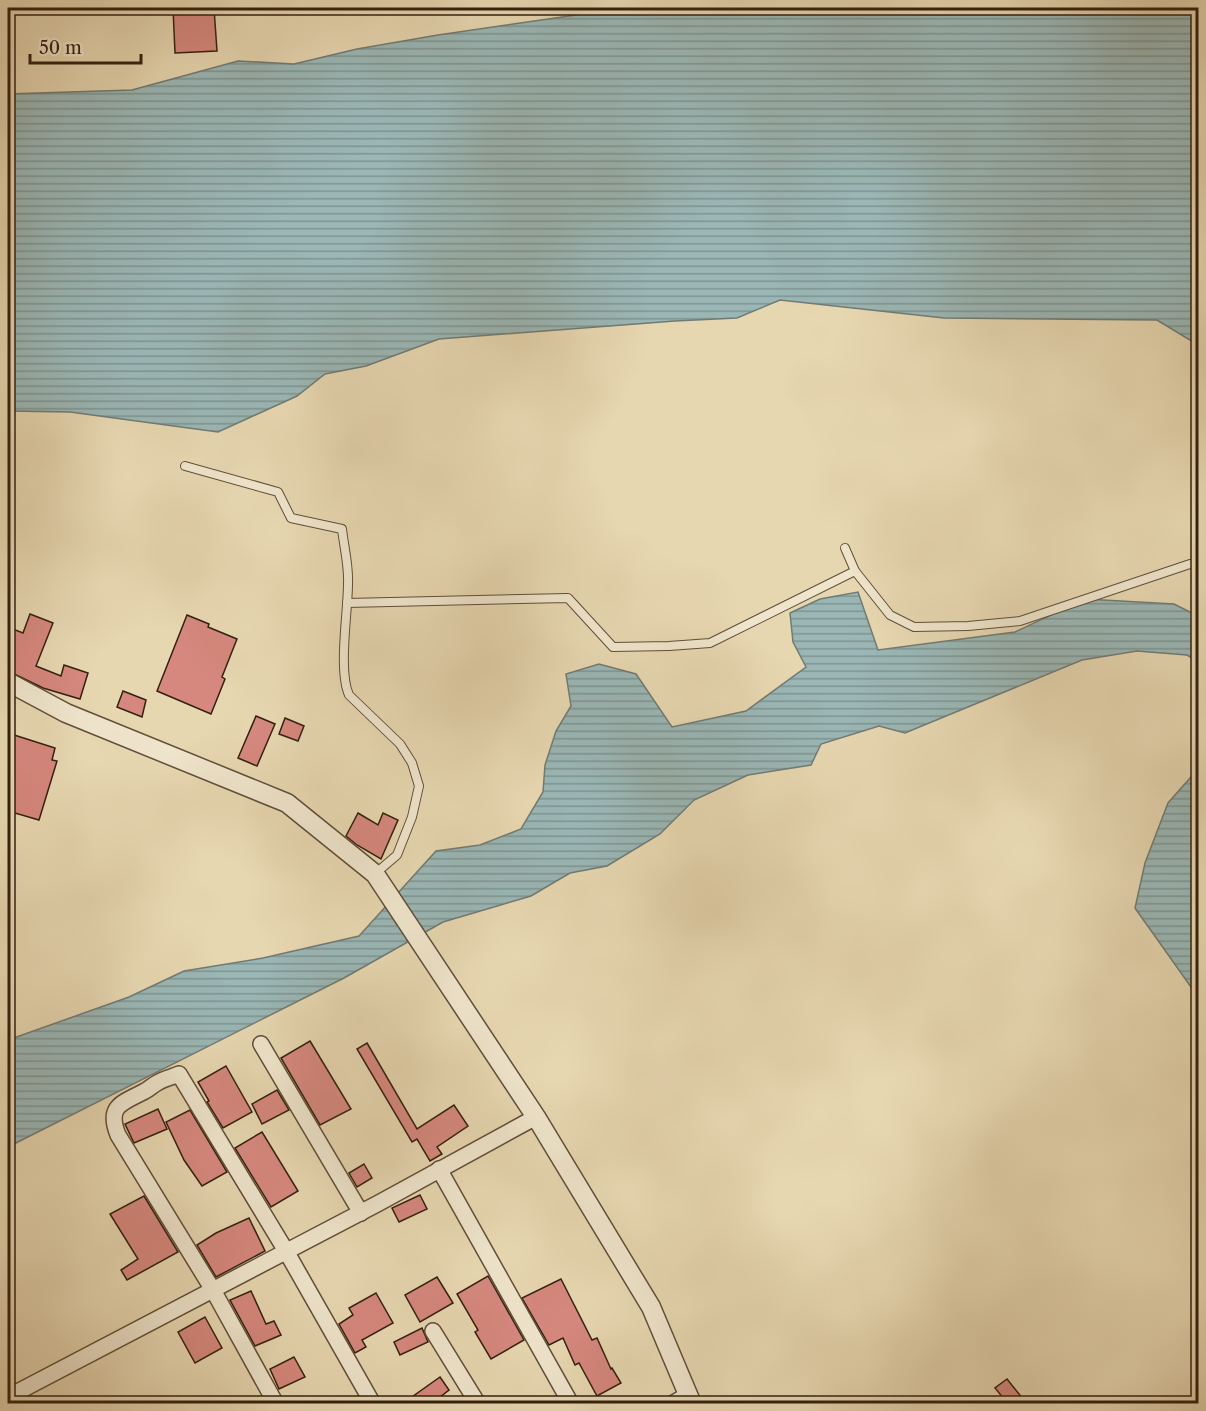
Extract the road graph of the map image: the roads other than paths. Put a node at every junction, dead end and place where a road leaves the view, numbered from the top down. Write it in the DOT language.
graph roads {
  1 [pos="184,466"];
  2 [pos="845,548"];
  3 [pos="1190,564"];
  4 [pos="855,571"];
  5 [pos="346,603"];
  6 [pos="8,682"];
  7 [pos="375,874"];
  8 [pos="261,1044"];
  9 [pos="536,1117"];
  10 [pos="440,1169"];
  11 [pos="361,1213"];
  12 [pos="286,1251"];
  13 [pos="213,1290"];
  14 [pos="433,1331"];
  15 [pos="8,1397"];
  16 [pos="691,1399"];
  17 [pos="276,1404"];
  18 [pos="373,1404"];
  19 [pos="478,1404"];
  20 [pos="571,1404"];
  21 [pos="672,1404"];
  1 -- 5 [label="lane"];
  2 -- 4 [label="lane"];
  3 -- 4 [label="lane"];
  4 -- 5 [label="lane"];
  5 -- 7 [label="lane"];
  6 -- 7 [label="street"];
  7 -- 9 [label="street"];
  8 -- 11 [label="street"];
  9 -- 10 [label="street"];
  9 -- 16 [label="street"];
  10 -- 11 [label="street"];
  10 -- 20 [label="street"];
  11 -- 12 [label="street"];
  12 -- 13 [label="street"];
  12 -- 13 [label="street"];
  12 -- 18 [label="street"];
  13 -- 15 [label="street"];
  13 -- 17 [label="street"];
  14 -- 19 [label="street"];
  16 -- 21 [label="street"];
}
